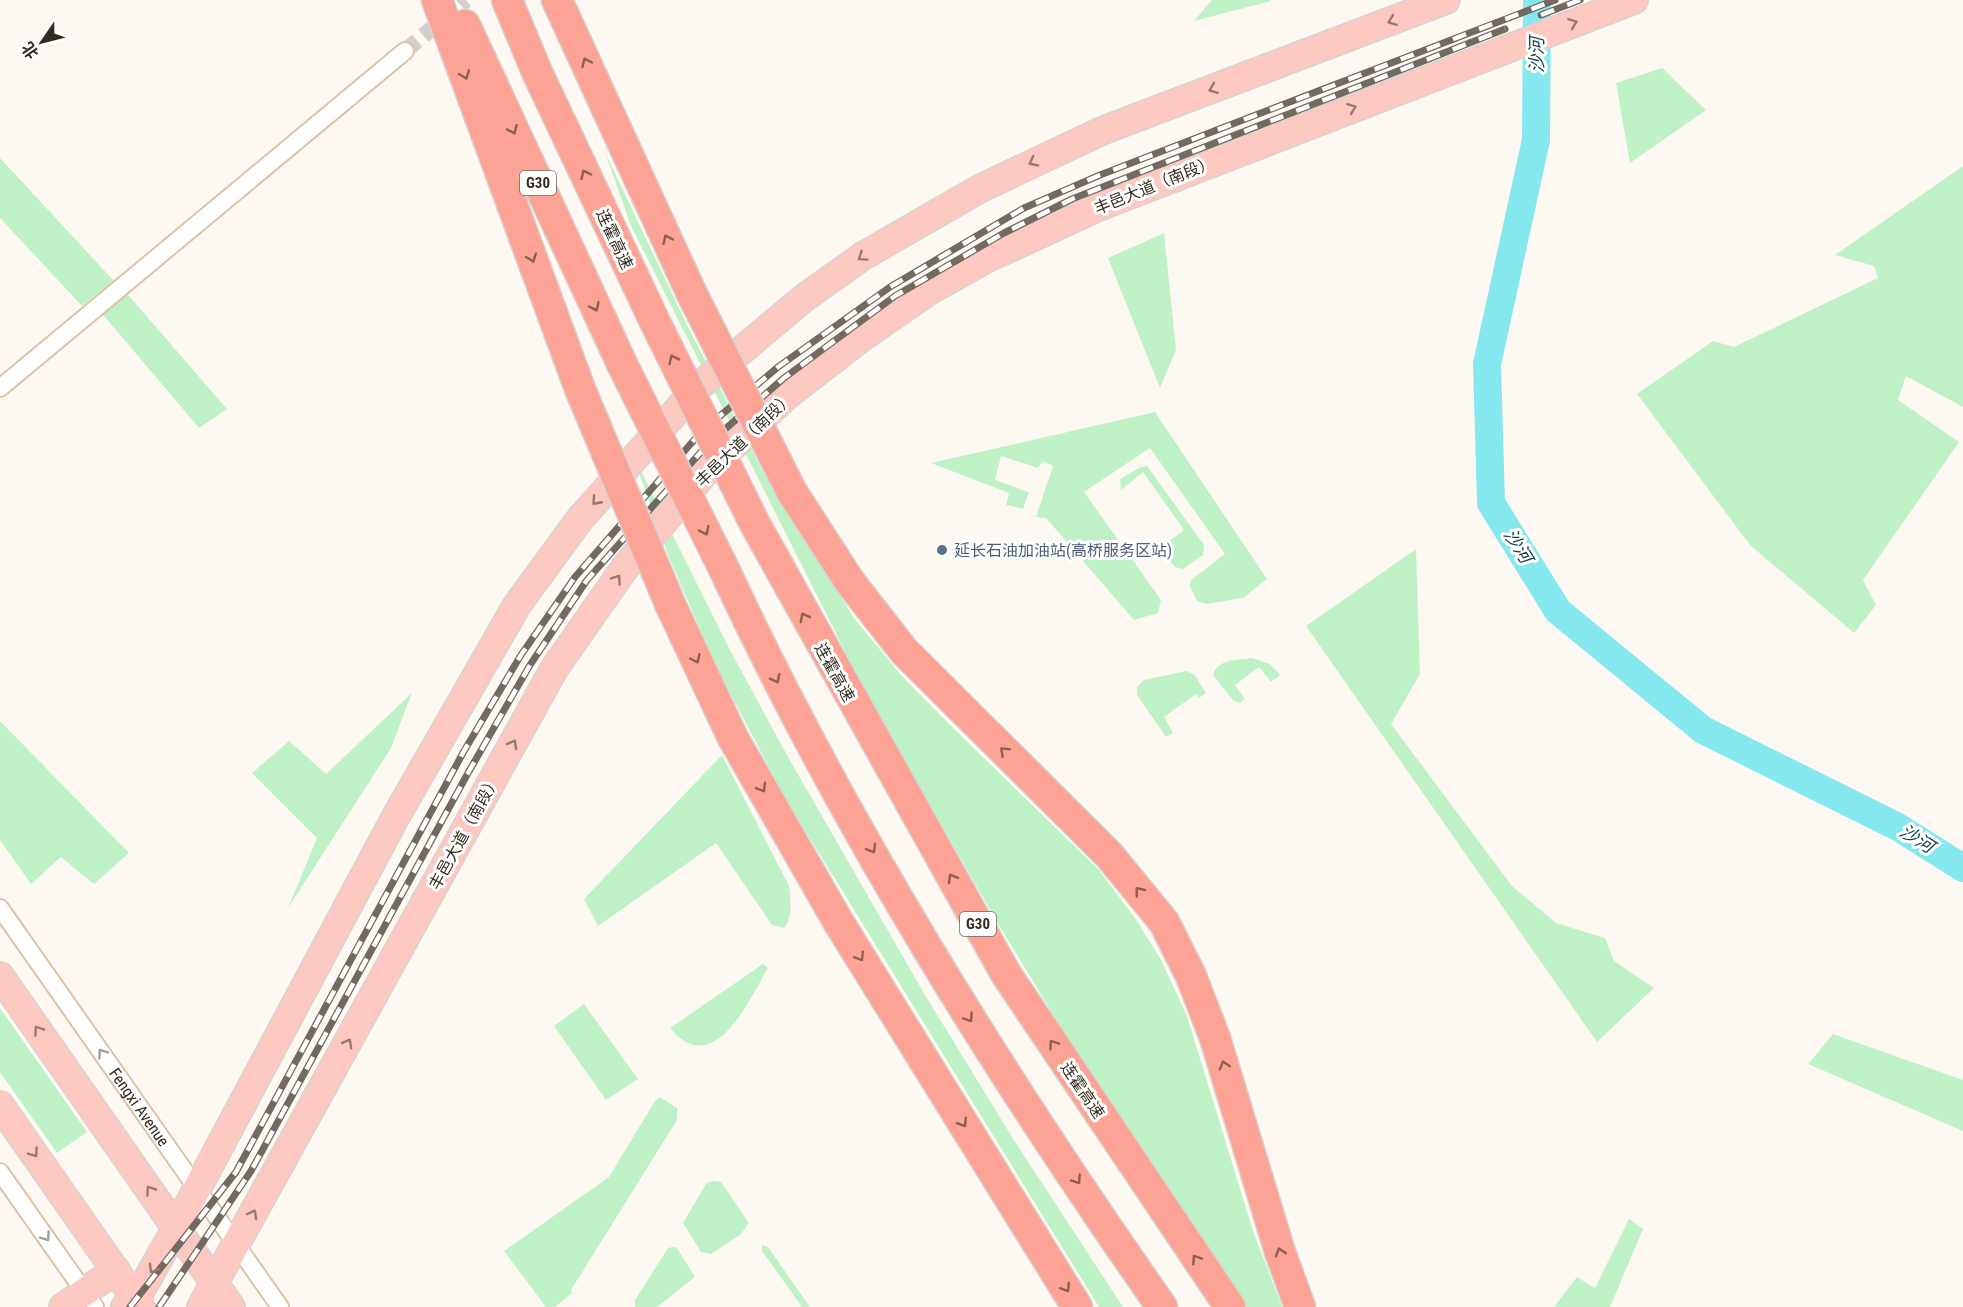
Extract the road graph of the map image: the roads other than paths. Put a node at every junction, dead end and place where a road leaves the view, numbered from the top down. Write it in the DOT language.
graph roads {
  1 [pos="437,0"];
  2 [pos="454,0"];
  3 [pos="507,0"];
  4 [pos="557,0"];
  5 [pos="1446,0"];
  6 [pos="1634,0"];
  7 [pos="405,51"];
  8 [pos="0,388"];
  9 [pos="0,908"];
  10 [pos="0,976"];
  11 [pos="0,1105"];
  12 [pos="0,1172"];
  13 [pos="197,1190"];
  14 [pos="176,1228"];
  15 [pos="236,1245"];
  16 [pos="116,1270"];
  17 [pos="215,1283"];
  18 [pos="81,1302"];
  19 [pos="134,1304"];
  20 [pos="201,1307"];
  21 [pos="231,1307"];
  22 [pos="280,1307"];
  23 [pos="1077,1307"];
  24 [pos="1162,1307"];
  25 [pos="1230,1307"];
  26 [pos="1300,1307"];
  1 -- 23 [label="highway, one-way, bridge"];
  2 -- 24 [label="highway, G30, one-way, bridge"];
  25 -- 3 [label="highway, 连霍高速 / G30, one-way, bridge"];
  26 -- 4 [label="highway, one-way, bridge"];
  5 -- 13 [label="main road, one-way"];
  15 -- 6 [label="main road, 丰邑大道（南段）, one-way"];
  7 -- 8 [label="street"];
  13 -- 9 [label="street, Fengxi Avenue, one-way"];
  14 -- 10 [label="main road, one-way"];
  11 -- 16 [label="main road, one-way"];
  12 -- 18 [label="street, one-way"];
  13 -- 14 [label="main road"];
  13 -- 15 [label="street, Fengxi Avenue"];
  14 -- 17 [label="main road"];
  14 -- 19 [label="main road, one-way"];
  15 -- 17 [label="main road, 丰邑大道（南段）"];
  15 -- 22 [label="street, Fengxi Avenue"];
  16 -- 18 [label="main road"];
  16 -- 19 [label="main road"];
  17 -- 20 [label="main road, 丰邑大道（南段）"];
  17 -- 21 [label="main road"];
}
